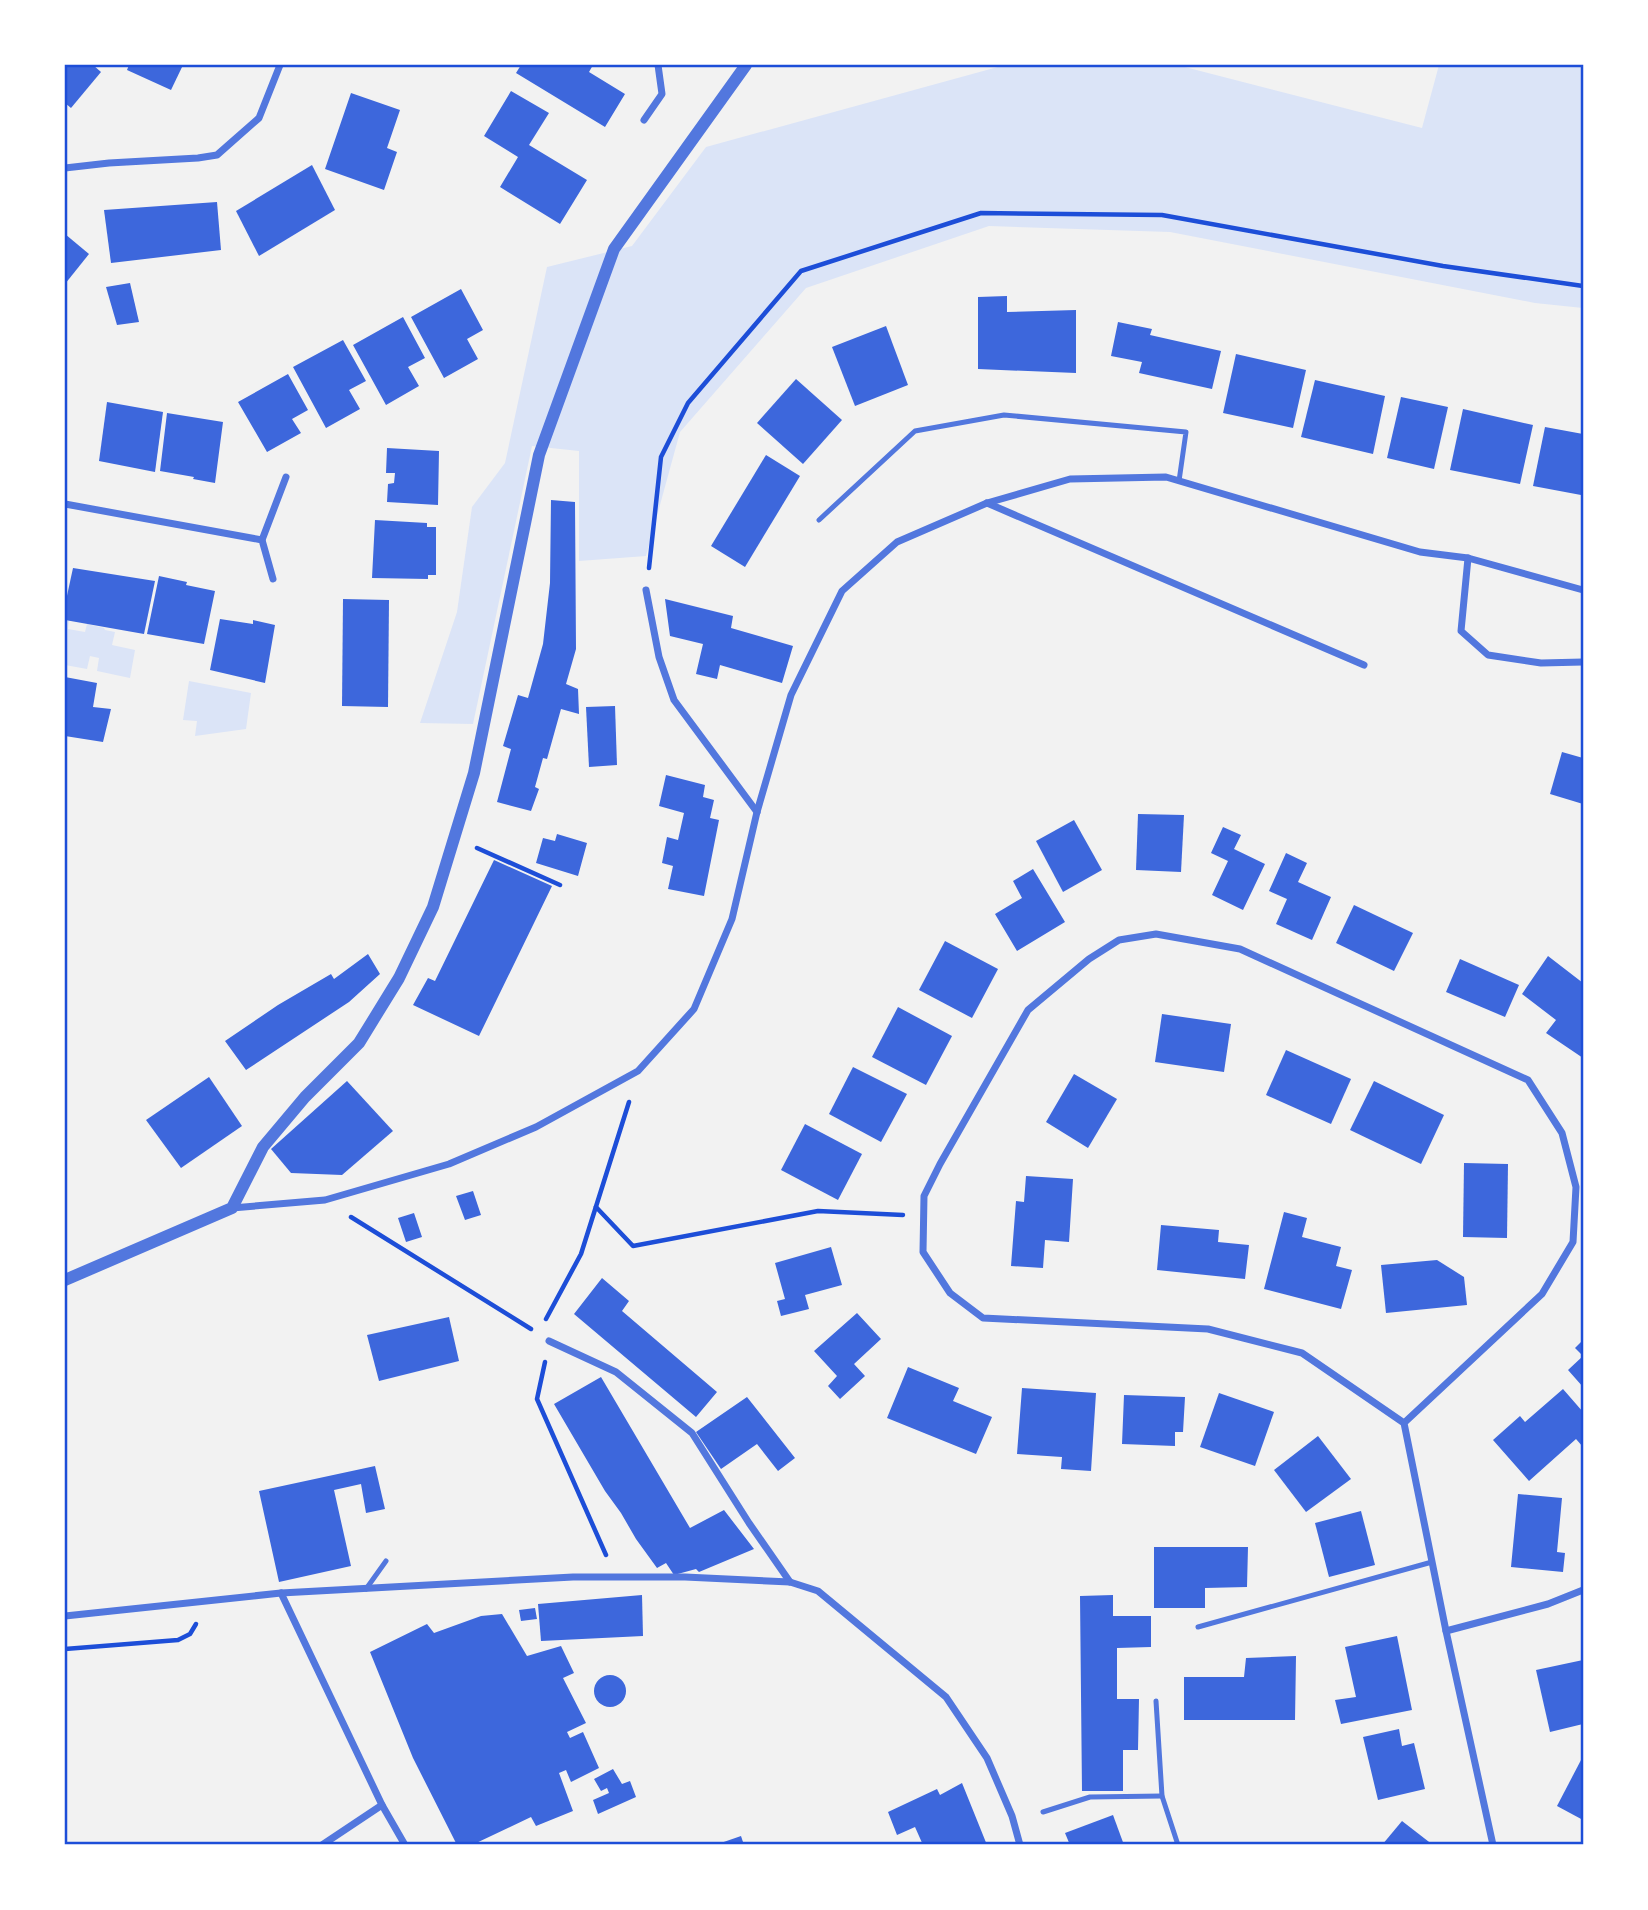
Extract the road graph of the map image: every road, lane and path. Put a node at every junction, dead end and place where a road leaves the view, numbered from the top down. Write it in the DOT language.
graph roads {
  1 [pos="280,65"];
  2 [pos="657,65"];
  3 [pos="746,65"];
  4 [pos="644,120"];
  5 [pos="65,168"];
  6 [pos="1583,286"];
  7 [pos="286,477"];
  8 [pos="1179,481"];
  9 [pos="987,503"];
  10 [pos="65,504"];
  11 [pos="820,520"];
  12 [pos="262,540"];
  13 [pos="1468,558"];
  14 [pos="273,579"];
  15 [pos="646,590"];
  16 [pos="1583,590"];
  17 [pos="1583,662"];
  18 [pos="1364,665"];
  19 [pos="757,812"];
  20 [pos="454,838"];
  21 [pos="560,885"];
  22 [pos="639,1071"];
  23 [pos="325,1200"];
  24 [pos="596,1207"];
  25 [pos="232,1208"];
  26 [pos="924,1216"];
  27 [pos="65,1280"];
  28 [pos="549,1340"];
  29 [pos="1404,1423"];
  30 [pos="386,1561"];
  31 [pos="1432,1562"];
  32 [pos="615,1577"];
  33 [pos="790,1581"];
  34 [pos="366,1588"];
  35 [pos="1583,1590"];
  36 [pos="281,1593"];
  37 [pos="213,1601"];
  38 [pos="65,1616"];
  39 [pos="1198,1627"];
  40 [pos="1446,1631"];
  41 [pos="65,1649"];
  42 [pos="1156,1701"];
  43 [pos="1162,1796"];
  44 [pos="382,1805"];
  45 [pos="1043,1812"];
  46 [pos="322,1845"];
  47 [pos="405,1845"];
  48 [pos="1020,1845"];
  49 [pos="1178,1845"];
  50 [pos="1493,1845"];
  1 -- 5 [label="street"];
  2 -- 4 [label="street"];
  3 -- 20 [label="street"];
  6 -- 15 [label="path"];
  7 -- 12 [label="street"];
  8 -- 9 [label="street"];
  8 -- 11 [label="lane"];
  8 -- 13 [label="street"];
  9 -- 18 [label="street"];
  9 -- 19 [label="street"];
  10 -- 12 [label="street"];
  12 -- 14 [label="street"];
  13 -- 16 [label="street"];
  13 -- 17 [label="street"];
  15 -- 19 [label="street"];
  19 -- 22 [label="street"];
  20 -- 21 [label="path"];
  20 -- 25 [label="street"];
  22 -- 23 [label="street"];
  22 -- 24 [label="path"];
  23 -- 25 [label="street"];
  23 -- 28 [label="path"];
  24 -- 26 [label="path"];
  24 -- 28 [label="path"];
  25 -- 27 [label="street"];
  26 -- 29 [label="street"];
  26 -- 29 [label="street"];
  28 -- 32 [label="path"];
  28 -- 33 [label="street"];
  29 -- 31 [label="street"];
  30 -- 34 [label="lane"];
  31 -- 39 [label="lane"];
  31 -- 40 [label="street"];
  32 -- 33 [label="street"];
  32 -- 34 [label="street"];
  33 -- 48 [label="street"];
  34 -- 36 [label="street"];
  35 -- 40 [label="street"];
  36 -- 37 [label="street"];
  36 -- 44 [label="street"];
  37 -- 38 [label="street"];
  37 -- 41 [label="path"];
  40 -- 50 [label="street"];
  42 -- 43 [label="lane"];
  43 -- 45 [label="lane"];
  43 -- 49 [label="lane"];
  44 -- 46 [label="street"];
  44 -- 47 [label="street"];
}
